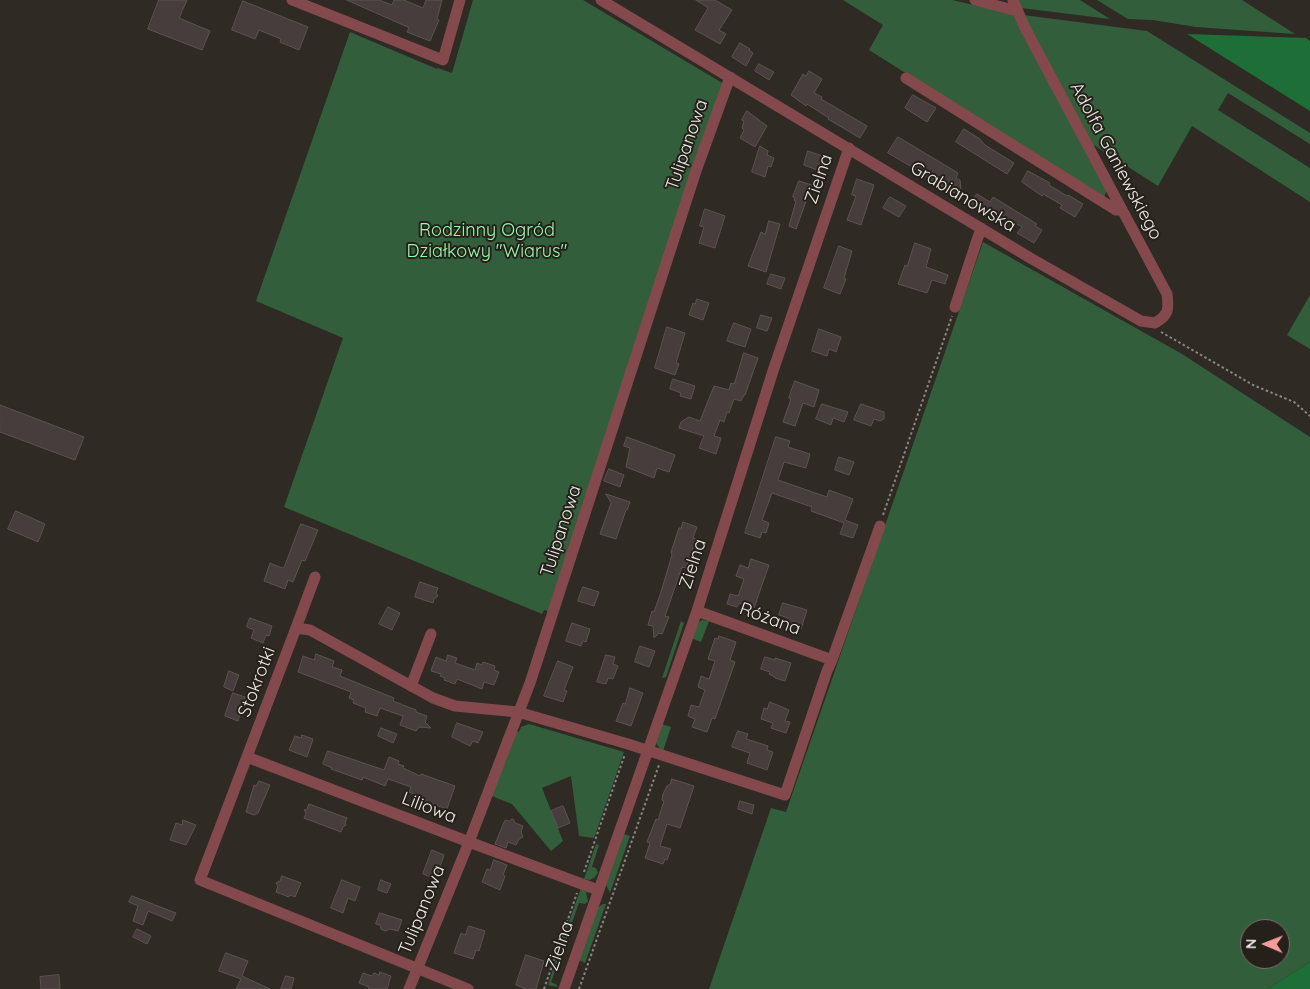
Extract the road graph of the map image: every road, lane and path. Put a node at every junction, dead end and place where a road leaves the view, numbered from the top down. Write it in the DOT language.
graph roads {
  1 [pos="292,0"];
  2 [pos="460,0"];
  3 [pos="601,0"];
  4 [pos="975,0"];
  5 [pos="1016,6"];
  6 [pos="730,77"];
  7 [pos="906,78"];
  8 [pos="849,148"];
  9 [pos="1122,210"];
  10 [pos="981,228"];
  11 [pos="955,307"];
  12 [pos="1141,321"];
  13 [pos="1157,330"];
  14 [pos="1310,416"];
  15 [pos="880,526"];
  16 [pos="314,577"];
  17 [pos="697,611"];
  18 [pos="296,628"];
  19 [pos="431,634"];
  20 [pos="832,660"];
  21 [pos="411,686"];
  22 [pos="518,712"];
  23 [pos="628,744"];
  24 [pos="647,751"];
  25 [pos="663,756"];
  26 [pos="247,757"];
  27 [pos="469,842"];
  28 [pos="580,884"];
  29 [pos="598,890"];
  30 [pos="417,968"];
  31 [pos="409,989"];
  32 [pos="468,989"];
  33 [pos="544,989"];
  34 [pos="564,989"];
  35 [pos="579,989"];
  1 -- 2 [label="street"];
  3 -- 6 [label="street, Grabianowska"];
  4 -- 5 [label="street"];
  5 -- 9 [label="street, Adolfa Ganiewskiego"];
  6 -- 8 [label="street, Grabianowska"];
  6 -- 22 [label="street, Tulipanowa"];
  7 -- 9 [label="street"];
  8 -- 10 [label="street, Grabianowska"];
  8 -- 17 [label="street, Zielna"];
  9 -- 12 [label="street, Adolfa Ganiewskiego"];
  10 -- 11 [label="street"];
  10 -- 12 [label="street, Grabianowska"];
  11 -- 15 [label="path"];
  13 -- 14 [label="path"];
  15 -- 20 [label="street"];
  16 -- 18 [label="street, Stokrotki"];
  17 -- 20 [label="street, Różana"];
  17 -- 24 [label="street, Zielna"];
  18 -- 21 [label="street"];
  18 -- 26 [label="street, Stokrotki"];
  19 -- 21 [label="street"];
  20 -- 25 [label="street"];
  21 -- 22 [label="street"];
  22 -- 23 [label="street"];
  22 -- 27 [label="street, Tulipanowa"];
  23 -- 24 [label="street"];
  23 -- 28 [label="path"];
  24 -- 25 [label="street"];
  24 -- 29 [label="street, Zielna"];
  25 -- 35 [label="path"];
  26 -- 27 [label="street, Liliowa"];
  26 -- 30 [label="street, Stokrotki"];
  27 -- 28 [label="street, Liliowa"];
  27 -- 30 [label="street, Tulipanowa"];
  28 -- 29 [label="street, Liliowa"];
  28 -- 33 [label="path"];
  29 -- 34 [label="street, Zielna"];
  30 -- 31 [label="street, Tulipanowa"];
  30 -- 32 [label="street"];
}
